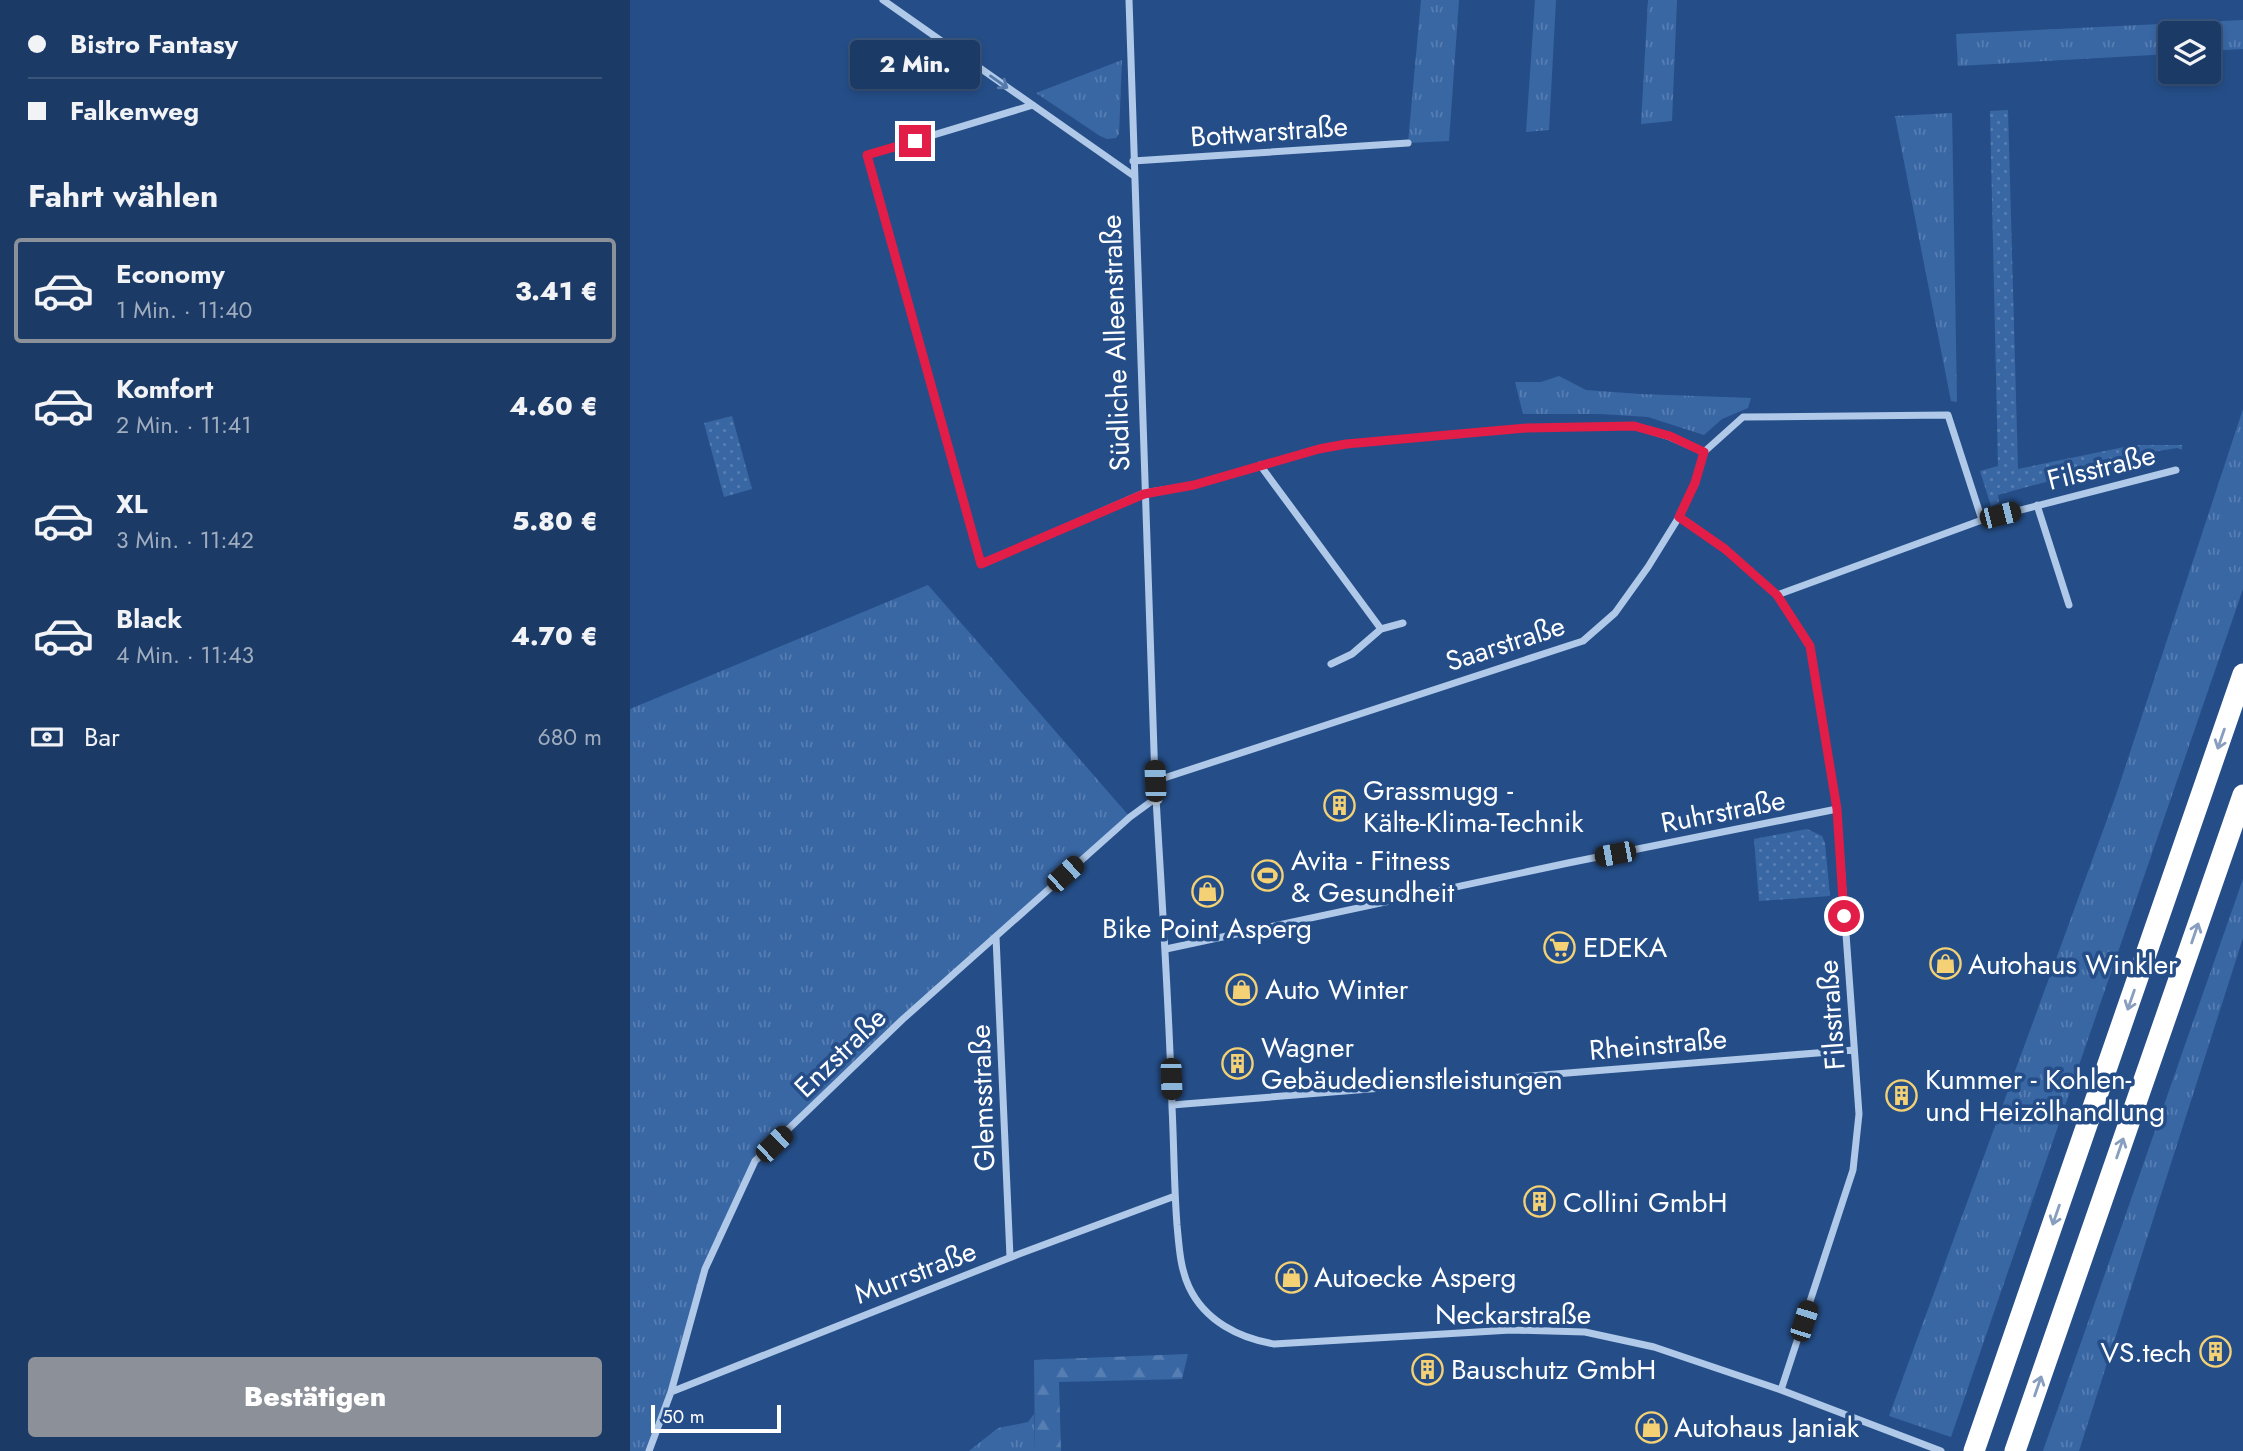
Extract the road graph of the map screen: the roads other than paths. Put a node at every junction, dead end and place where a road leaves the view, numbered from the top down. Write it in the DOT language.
graph roads {
  1 [pos="883,0"];
  2 [pos="1129,0"];
  3 [pos="1033,105"];
  4 [pos="1408,143"];
  5 [pos="1133,161"];
  6 [pos="1134,176"];
  7 [pos="1704,452"];
  8 [pos="1260,466"];
  9 [pos="2176,470"];
  10 [pos="1144,494"];
  11 [pos="2037,505"];
  12 [pos="1679,517"];
  13 [pos="1982,520"];
  14 [pos="1777,595"];
  15 [pos="2068,604"];
  16 [pos="1403,623"];
  17 [pos="1381,629"];
  18 [pos="1331,664"];
  19 [pos="2243,674"];
  20 [pos="1155,781"];
  21 [pos="2243,794"];
  22 [pos="1156,798"];
  23 [pos="1837,809"];
  24 [pos="996,937"];
  25 [pos="1166,949"];
  26 [pos="1854,1049"];
  27 [pos="1172,1105"];
  28 [pos="1175,1196"];
  29 [pos="1010,1257"];
  30 [pos="1203,1308"];
  31 [pos="1781,1390"];
  32 [pos="671,1392"];
  33 [pos="649,1451"];
  34 [pos="1941,1451"];
  35 [pos="1974,1451"];
  36 [pos="2015,1451"];
  1 -- 3 [label="street, one-way"];
  2 -- 5 [label="street, Südliche Alleenstraße"];
  3 -- 6 [label="street"];
  3 -- 10 [label="street"];
  4 -- 5 [label="street, Bottwarstraße"];
  5 -- 6 [label="street, Südliche Alleenstraße"];
  6 -- 10 [label="street, Südliche Alleenstraße"];
  7 -- 8 [label="street"];
  7 -- 12 [label="street, Saarstraße"];
  7 -- 13 [label="street"];
  8 -- 10 [label="street"];
  8 -- 17 [label="street"];
  9 -- 11 [label="street, Filsstraße"];
  10 -- 20 [label="street, Südliche Alleenstraße"];
  11 -- 13 [label="street, Filsstraße"];
  11 -- 15 [label="street, Filsstraße"];
  12 -- 14 [label="street, Filsstraße"];
  12 -- 20 [label="street, Saarstraße"];
  13 -- 14 [label="street, Filsstraße"];
  14 -- 23 [label="street, Filsstraße"];
  16 -- 17 [label="street"];
  17 -- 18 [label="street"];
  19 -- 35 [label="highway, one-way"];
  20 -- 22 [label="street, Südliche Alleenstraße"];
  36 -- 21 [label="highway, one-way"];
  22 -- 24 [label="street, Enzstraße"];
  22 -- 25 [label="street, Südliche Alleenstraße"];
  23 -- 25 [label="street, Ruhrstraße"];
  23 -- 26 [label="street, Filsstraße"];
  24 -- 29 [label="street, Glemsstraße"];
  24 -- 32 [label="street, Enzstraße"];
  25 -- 27 [label="street, Südliche Alleenstraße"];
  26 -- 27 [label="street, Rheinstraße"];
  26 -- 31 [label="street, Filsstraße"];
  27 -- 28 [label="street, Südliche Alleenstraße"];
  28 -- 29 [label="street, Murrstraße"];
  28 -- 30 [label="street, Südliche Alleenstraße"];
  29 -- 32 [label="street, Murrstraße"];
  30 -- 31 [label="street, Neckarstraße"];
  31 -- 34 [label="street, Neckarstraße"];
  32 -- 33 [label="street, Enzstraße"];
}
